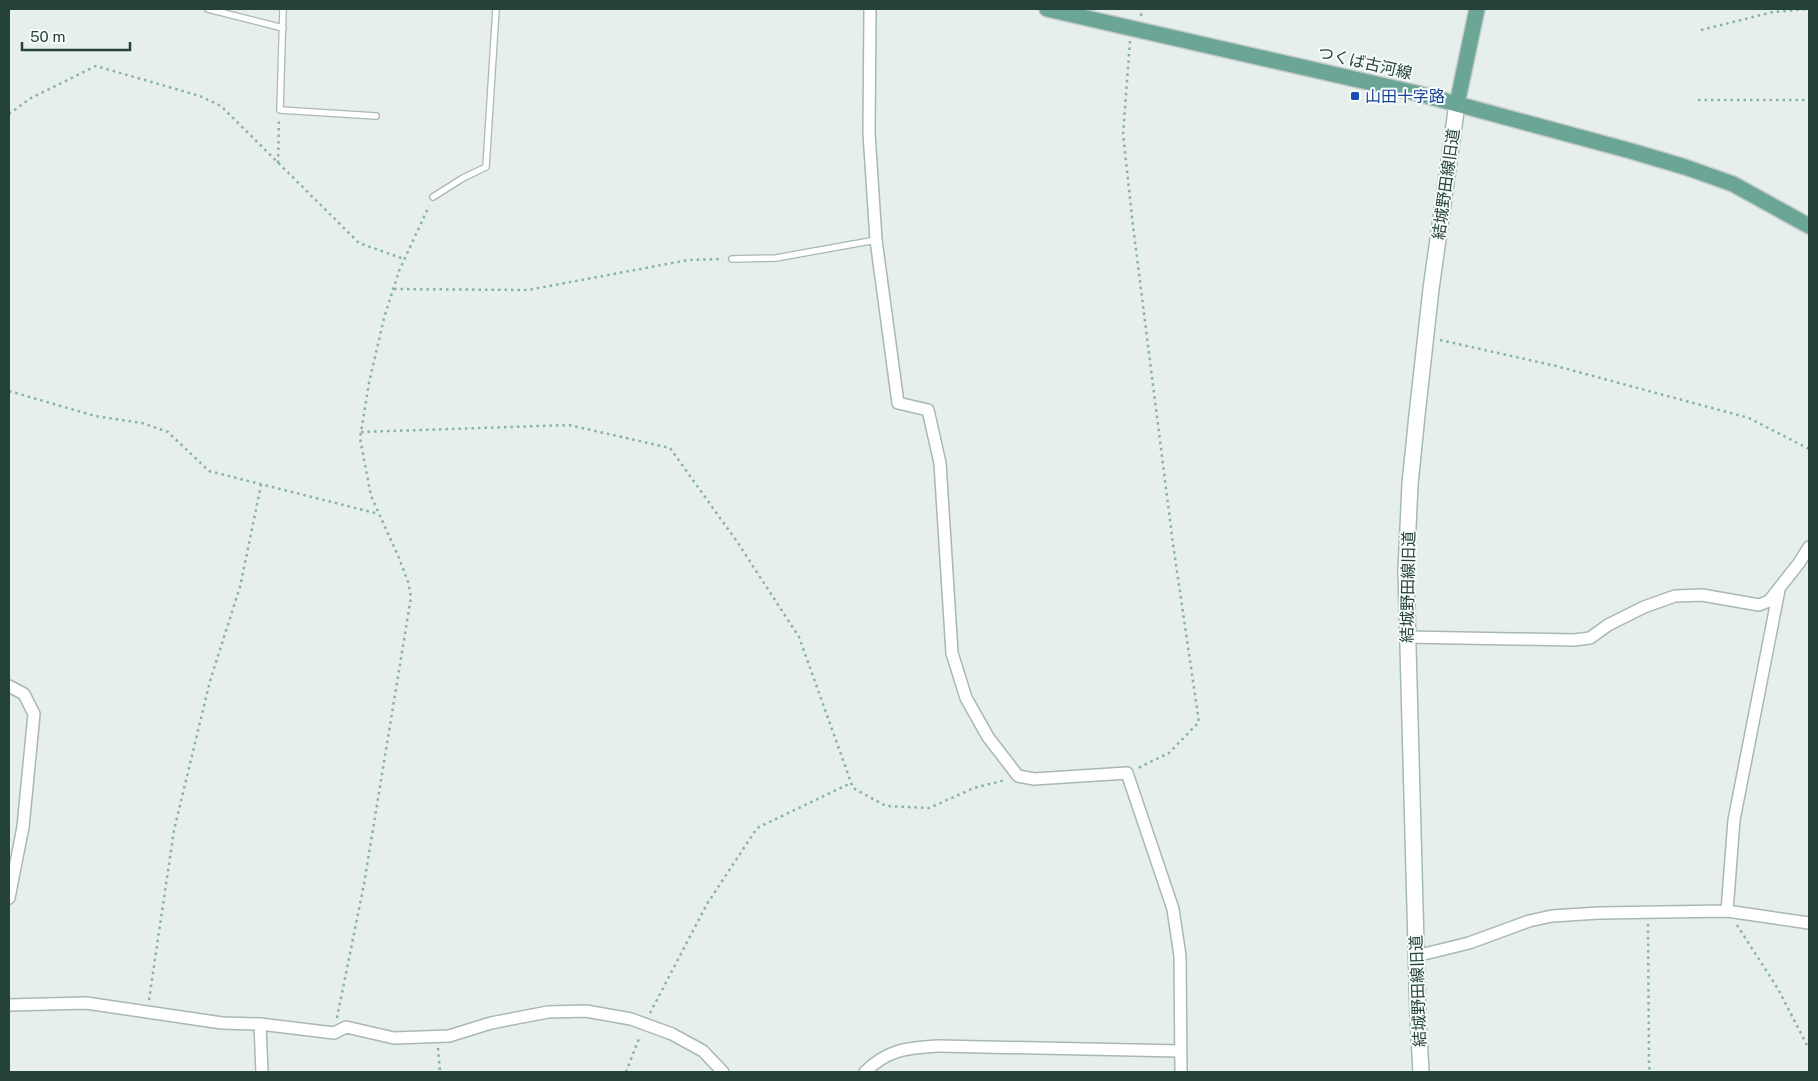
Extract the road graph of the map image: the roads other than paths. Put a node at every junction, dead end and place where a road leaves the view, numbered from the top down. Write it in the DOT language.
graph roads {
  1 [pos="208,9"];
  2 [pos="283,9"];
  3 [pos="496,9"];
  4 [pos="870,9"];
  5 [pos="1047,9"];
  6 [pos="1477,9"];
  7 [pos="282,28"];
  8 [pos="1457,104"];
  9 [pos="376,116"];
  10 [pos="433,197"];
  11 [pos="1809,226"];
  12 [pos="876,240"];
  13 [pos="732,259"];
  14 [pos="1809,547"];
  15 [pos="1779,588"];
  16 [pos="1407,637"];
  17 [pos="9,686"];
  18 [pos="9,898"];
  19 [pos="1727,911"];
  20 [pos="1809,923"];
  21 [pos="1416,956"];
  22 [pos="9,1005"];
  23 [pos="260,1024"];
  24 [pos="1180,1051"];
  25 [pos="262,1072"];
  26 [pos="724,1072"];
  27 [pos="865,1072"];
  28 [pos="1181,1072"];
  29 [pos="1421,1072"];
  1 -- 7 [label="lane"];
  2 -- 7 [label="lane"];
  3 -- 10 [label="lane"];
  4 -- 12 [label="street"];
  5 -- 8 [label="main road, つくば古河線"];
  6 -- 8 [label="main road"];
  7 -- 9 [label="lane"];
  8 -- 11 [label="main road, つくば古河線"];
  8 -- 16 [label="street, 結城野田線旧道"];
  12 -- 13 [label="lane"];
  12 -- 24 [label="street"];
  14 -- 15 [label="street"];
  15 -- 16 [label="street"];
  15 -- 19 [label="street"];
  16 -- 21 [label="street, 結城野田線旧道"];
  17 -- 18 [label="street"];
  19 -- 20 [label="street"];
  19 -- 21 [label="street"];
  21 -- 29 [label="street, 結城野田線旧道"];
  22 -- 23 [label="street"];
  23 -- 25 [label="street"];
  23 -- 26 [label="street"];
  24 -- 27 [label="street"];
  24 -- 28 [label="street"];
}
